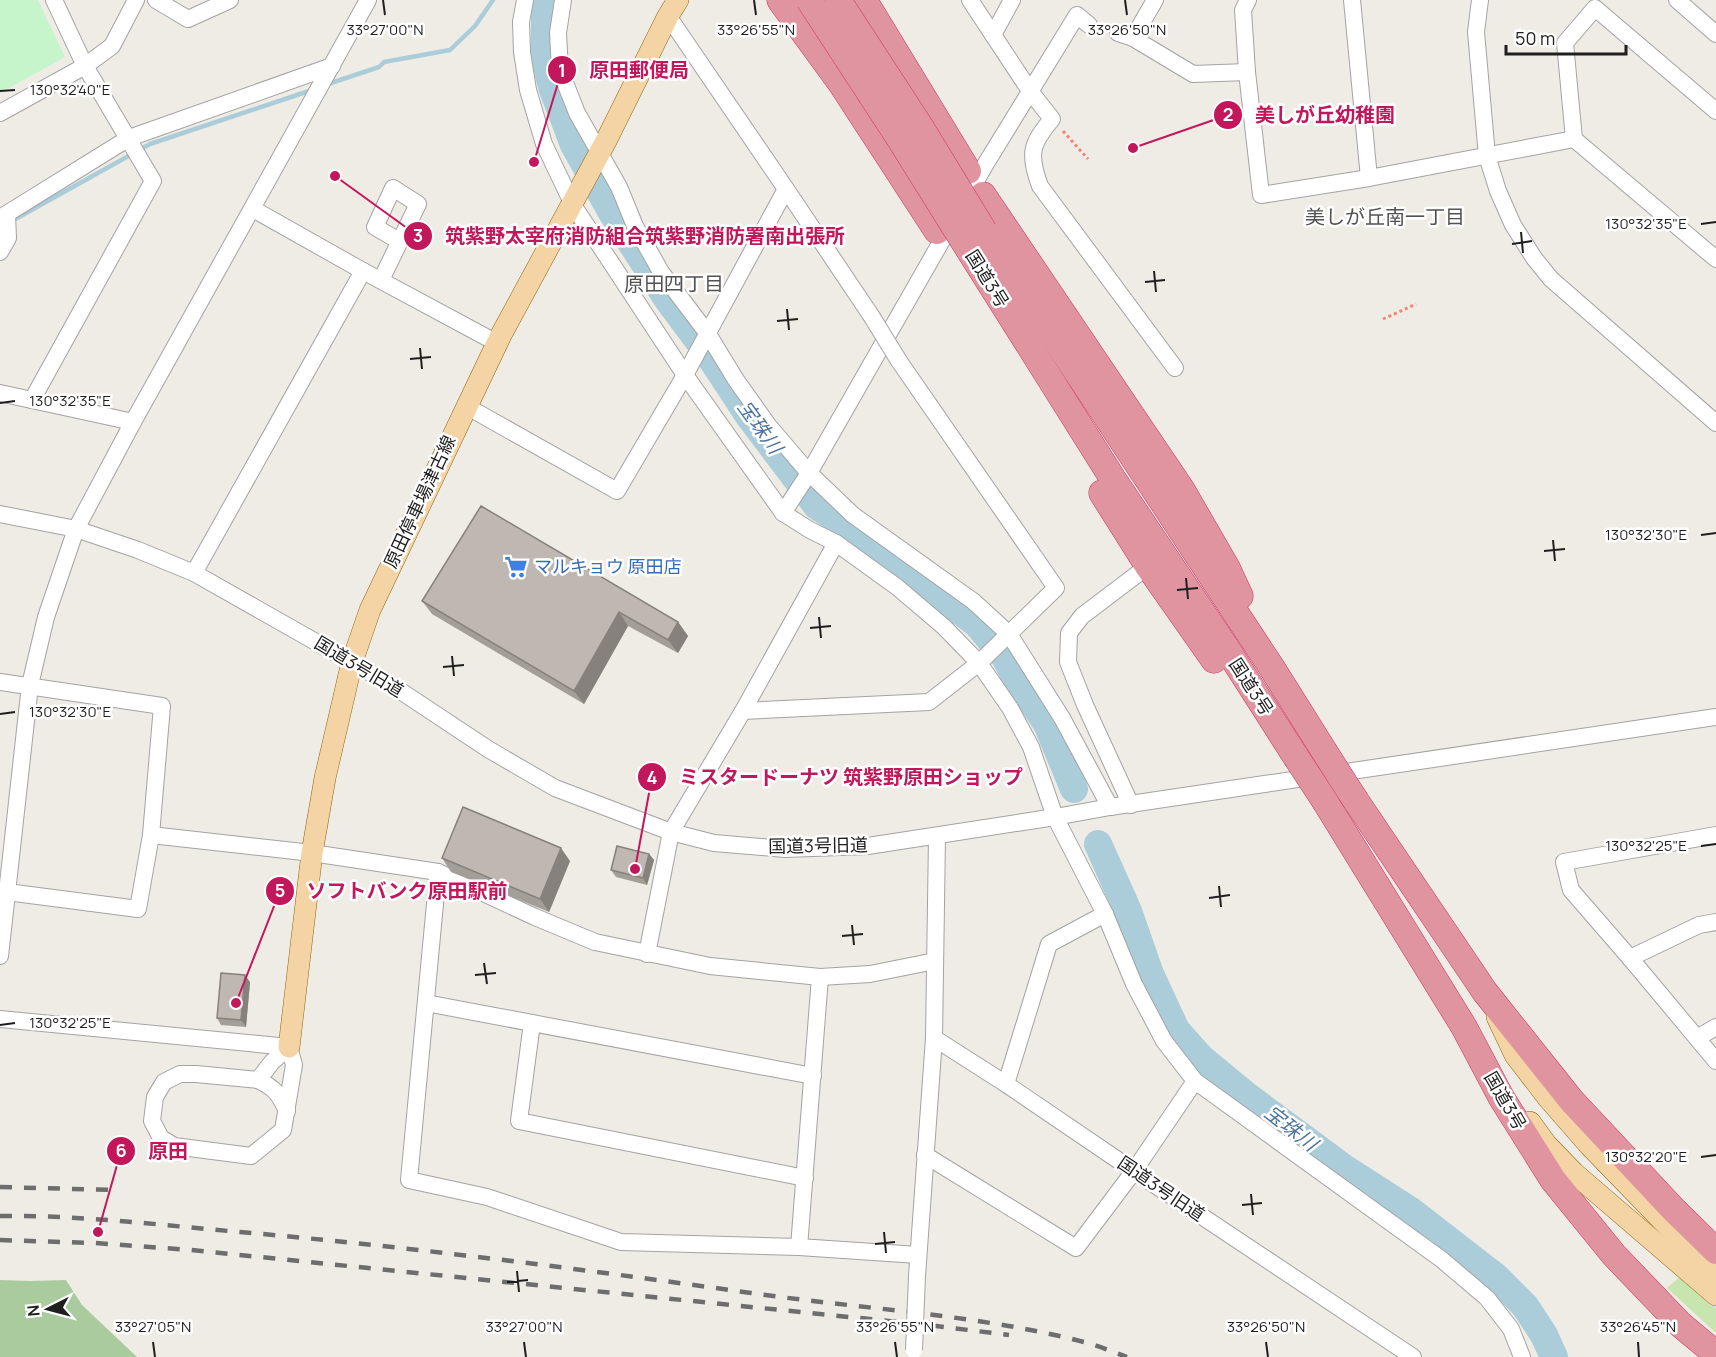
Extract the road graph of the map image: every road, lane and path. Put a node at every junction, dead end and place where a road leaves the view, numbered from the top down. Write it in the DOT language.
graph roads {
  1 [pos="54,0"];
  2 [pos="136,0"];
  3 [pos="156,0"];
  4 [pos="230,0"];
  5 [pos="368,0"];
  6 [pos="525,0"];
  7 [pos="563,0"];
  8 [pos="780,0"];
  9 [pos="809,0"];
  10 [pos="838,0"];
  11 [pos="864,0"];
  12 [pos="970,0"];
  13 [pos="1012,0"];
  14 [pos="1155,0"];
  15 [pos="1248,0"];
  16 [pos="1352,0"];
  17 [pos="1480,0"];
  18 [pos="1677,0"];
  19 [pos="673,8"];
  20 [pos="1083,20"];
  21 [pos="1716,34"];
  22 [pos="993,35"];
  23 [pos="85,66"];
  24 [pos="332,66"];
  25 [pos="1247,72"];
  26 [pos="1030,91"];
  27 [pos="1716,111"];
  28 [pos="0,113"];
  29 [pos="1052,119"];
  30 [pos="129,138"];
  31 [pos="1574,139"];
  32 [pos="600,153"];
  33 [pos="1487,156"];
  34 [pos="1088,159"];
  35 [pos="1369,178"];
  36 [pos="786,189"];
  37 [pos="573,204"];
  38 [pos="253,208"];
  39 [pos="4,217"];
  40 [pos="399,241"];
  41 [pos="969,246"];
  42 [pos="0,252"];
  43 [pos="1716,259"];
  44 [pos="363,271"];
  45 [pos="381,280"];
  46 [pos="1416,304"];
  47 [pos="1383,320"];
  48 [pos="708,334"];
  49 [pos="497,343"];
  50 [pos="1175,368"];
  51 [pos="685,375"];
  52 [pos="0,393"];
  53 [pos="32,400"];
  54 [pos="466,406"];
  55 [pos="134,422"];
  56 [pos="1716,423"];
  57 [pos="809,473"];
  58 [pos="783,513"];
  59 [pos="0,514"];
  60 [pos="75,529"];
  61 [pos="836,543"];
  62 [pos="1148,566"];
  63 [pos="194,573"];
  64 [pos="1009,634"];
  65 [pos="352,662"];
  66 [pos="979,663"];
  67 [pos="1272,668"];
  68 [pos="0,682"];
  69 [pos="30,685"];
  70 [pos="743,711"];
  71 [pos="1716,717"];
  72 [pos="1279,730"];
  73 [pos="1131,805"];
  74 [pos="1110,807"];
  75 [pos="1055,817"];
  76 [pos="670,832"];
  77 [pos="151,835"];
  78 [pos="1716,835"];
  79 [pos="937,836"];
  80 [pos="312,853"];
  81 [pos="438,872"];
  82 [pos="7,892"];
  83 [pos="1105,914"];
  84 [pos="1716,922"];
  85 [pos="647,954"];
  86 [pos="0,956"];
  87 [pos="1630,958"];
  88 [pos="935,961"];
  89 [pos="820,977"];
  90 [pos="1485,992"];
  91 [pos="426,1003"];
  92 [pos="0,1019"];
  93 [pos="532,1023"];
  94 [pos="1464,1027"];
  95 [pos="1716,1027"];
  96 [pos="934,1038"];
  97 [pos="1697,1038"];
  98 [pos="289,1047"];
  99 [pos="1716,1062"];
  100 [pos="813,1076"];
  101 [pos="258,1080"];
  102 [pos="1195,1081"];
  103 [pos="1006,1084"];
  104 [pos="287,1111"];
  105 [pos="925,1155"];
  106 [pos="1134,1171"];
  107 [pos="805,1178"];
  108 [pos="800,1247"];
  109 [pos="1716,1251"];
  110 [pos="918,1255"];
  111 [pos="1716,1276"];
  112 [pos="1716,1295"];
  113 [pos="914,1353"];
  114 [pos="1716,1354"];
  115 [pos="1413,1357"];
  116 [pos="1522,1357"];
  1 -- 23 [label="street"];
  2 -- 23 [label="street"];
  3 -- 4 [label="street"];
  5 -- 24 [label="street"];
  6 -- 37 [label="street"];
  7 -- 32 [label="street"];
  8 -- 41 [label="highway"];
  9 -- 41 [label="highway, 国道3号, bridge"];
  10 -- 41 [label="highway, 国道3号, bridge"];
  11 -- 67 [label="highway"];
  12 -- 22 [label="street"];
  13 -- 22 [label="street"];
  14 -- 25 [label="street"];
  15 -- 25 [label="street"];
  16 -- 35 [label="street"];
  17 -- 33 [label="street"];
  18 -- 21 [label="street"];
  19 -- 32 [label="main road, 原田停車場津古線"];
  19 -- 36 [label="street"];
  20 -- 26 [label="street"];
  22 -- 26 [label="street"];
  23 -- 28 [label="street"];
  23 -- 30 [label="street"];
  24 -- 30 [label="street"];
  24 -- 38 [label="street"];
  25 -- 35 [label="street"];
  26 -- 29 [label="street"];
  26 -- 57 [label="street"];
  27 -- 31 [label="street"];
  29 -- 34 [label="path"];
  29 -- 50 [label="street"];
  30 -- 39 [label="street"];
  30 -- 53 [label="street"];
  31 -- 33 [label="street"];
  31 -- 43 [label="street"];
  32 -- 37 [label="main road, 原田停車場津古線"];
  32 -- 48 [label="street"];
  33 -- 35 [label="street"];
  33 -- 56 [label="street"];
  36 -- 48 [label="street"];
  36 -- 64 [label="street, bridge"];
  37 -- 49 [label="main road, 原田停車場津古線"];
  37 -- 51 [label="street"];
  38 -- 44 [label="street"];
  38 -- 55 [label="street"];
  39 -- 42 [label="street"];
  40 -- 45 [label="street"];
  41 -- 62 [label="highway"];
  41 -- 67 [label="highway, 国道3号"];
  41 -- 72 [label="highway, 国道3号"];
  44 -- 45 [label="street"];
  44 -- 63 [label="street"];
  45 -- 49 [label="street"];
  46 -- 47 [label="path"];
  48 -- 51 [label="street"];
  48 -- 57 [label="street"];
  49 -- 54 [label="main road, 原田停車場津古線"];
  51 -- 54 [label="street"];
  51 -- 58 [label="street"];
  52 -- 53 [label="street"];
  53 -- 55 [label="street"];
  54 -- 65 [label="main road, 原田停車場津古線"];
  55 -- 60 [label="street"];
  57 -- 58 [label="street"];
  57 -- 64 [label="street"];
  58 -- 61 [label="street"];
  59 -- 60 [label="street, 国道3号旧道"];
  60 -- 63 [label="street, 国道3号旧道"];
  60 -- 69 [label="street"];
  61 -- 66 [label="street"];
  61 -- 70 [label="street"];
  62 -- 72 [label="highway"];
  62 -- 73 [label="street"];
  63 -- 65 [label="street, 国道3号旧道"];
  64 -- 66 [label="street"];
  64 -- 74 [label="street"];
  65 -- 76 [label="street, 国道3号旧道"];
  65 -- 80 [label="main road, 原田停車場津古線"];
  66 -- 70 [label="street"];
  66 -- 75 [label="street"];
  67 -- 90 [label="highway, 国道3号, bridge"];
  68 -- 69 [label="street"];
  69 -- 77 [label="street"];
  69 -- 82 [label="street"];
  70 -- 76 [label="street"];
  71 -- 73 [label="street, 国道3号旧道"];
  72 -- 94 [label="highway, 国道3号, bridge"];
  73 -- 74 [label="street, 国道3号旧道"];
  74 -- 75 [label="street, 国道3号旧道"];
  75 -- 79 [label="street, 国道3号旧道"];
  75 -- 83 [label="street"];
  76 -- 79 [label="street, 国道3号旧道"];
  76 -- 85 [label="street"];
  77 -- 80 [label="street"];
  77 -- 82 [label="street"];
  78 -- 87 [label="street"];
  79 -- 88 [label="street"];
  80 -- 81 [label="street"];
  80 -- 98 [label="main road, 原田停車場津古線"];
  81 -- 85 [label="street"];
  81 -- 91 [label="street"];
  82 -- 86 [label="street"];
  83 -- 102 [label="street"];
  83 -- 103 [label="street"];
  84 -- 87 [label="street"];
  85 -- 89 [label="street"];
  87 -- 97 [label="street"];
  88 -- 89 [label="street"];
  88 -- 96 [label="street"];
  89 -- 100 [label="street"];
  90 -- 109 [label="highway, 国道3号"];
  90 -- 111 [label="main road"];
  91 -- 93 [label="street"];
  91 -- 108 [label="street"];
  92 -- 98 [label="street"];
  93 -- 100 [label="street"];
  93 -- 107 [label="street"];
  94 -- 112 [label="main road"];
  94 -- 114 [label="highway, 国道3号"];
  95 -- 97 [label="street"];
  96 -- 103 [label="street, 国道3号旧道"];
  96 -- 105 [label="street"];
  97 -- 99 [label="street"];
  98 -- 101 [label="street"];
  98 -- 104 [label="street"];
  100 -- 107 [label="street"];
  101 -- 104 [label="street"];
  101 -- 104 [label="street"];
  102 -- 106 [label="street"];
  102 -- 116 [label="street"];
  103 -- 106 [label="street, 国道3号旧道"];
  105 -- 106 [label="street"];
  105 -- 110 [label="street"];
  106 -- 115 [label="street, 国道3号旧道"];
  107 -- 108 [label="street"];
  108 -- 110 [label="street"];
  110 -- 113 [label="street, bridge"];
}
